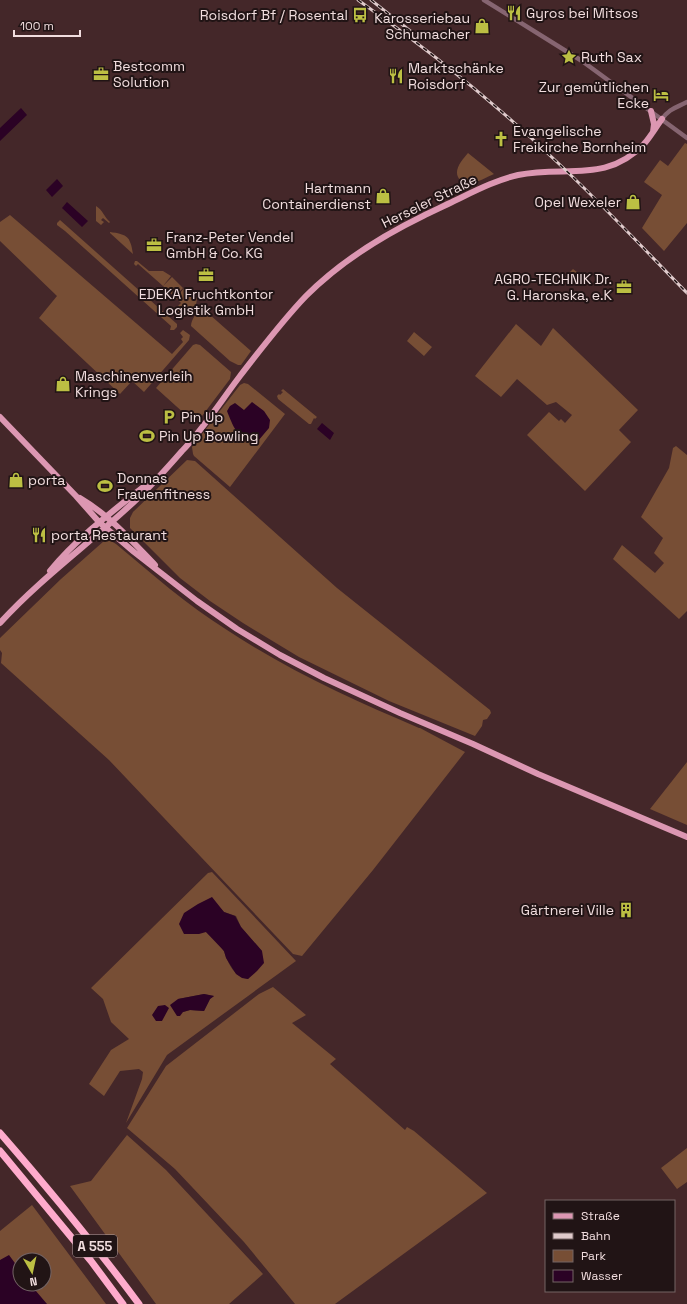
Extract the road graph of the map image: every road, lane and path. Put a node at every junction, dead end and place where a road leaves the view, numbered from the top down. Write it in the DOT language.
graph roads {
  1 [pos="484,0"];
  2 [pos="687,102"];
  3 [pos="650,111"];
  4 [pos="662,119"];
  5 [pos="653,132"];
  6 [pos="687,138"];
  7 [pos="0,417"];
  8 [pos="162,472"];
  9 [pos="76,496"];
  10 [pos="107,516"];
  11 [pos="112,521"];
  12 [pos="99,522"];
  13 [pos="106,527"];
  14 [pos="169,579"];
  15 [pos="42,580"];
  16 [pos="0,623"];
  17 [pos="687,837"];
  18 [pos="0,1133"];
  19 [pos="0,1151"];
  20 [pos="123,1304"];
  21 [pos="139,1304"];
  1 -- 3 [label="street"];
  2 -- 4 [label="street"];
  3 -- 4 [label="street"];
  3 -- 5 [label="main road"];
  4 -- 5 [label="main road, Herseler Straße"];
  4 -- 6 [label="street"];
  5 -- 8 [label="main road, Herseler Straße"];
  7 -- 9 [label="main road"];
  8 -- 10 [label="main road"];
  8 -- 11 [label="main road"];
  9 -- 10 [label="main road"];
  9 -- 12 [label="main road"];
  10 -- 11 [label="main road"];
  10 -- 12 [label="main road"];
  11 -- 13 [label="main road"];
  11 -- 14 [label="main road"];
  12 -- 13 [label="main road"];
  12 -- 15 [label="main road"];
  13 -- 14 [label="main road"];
  13 -- 15 [label="main road"];
  14 -- 17 [label="main road"];
  15 -- 16 [label="main road"];
  18 -- 21 [label="highway, A 555"];
  19 -- 20 [label="highway, A 555"];
}
